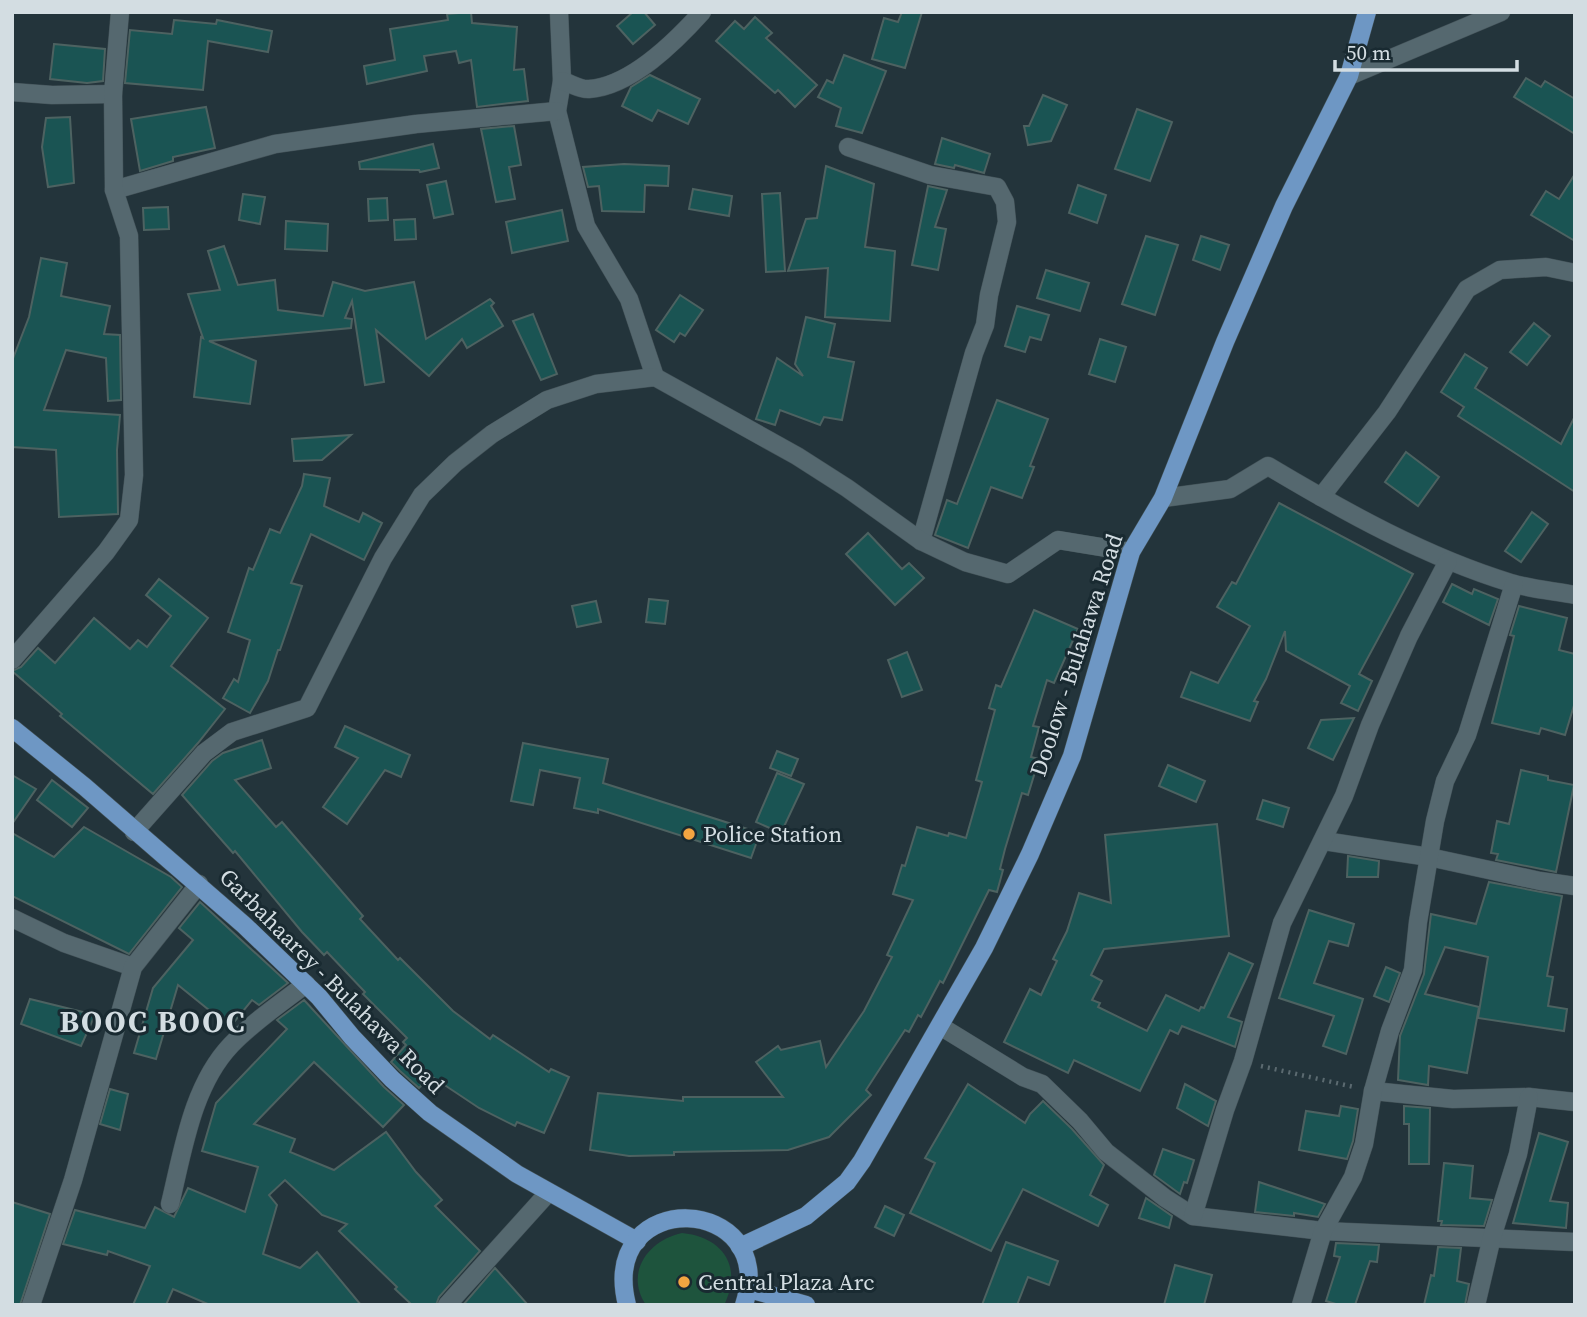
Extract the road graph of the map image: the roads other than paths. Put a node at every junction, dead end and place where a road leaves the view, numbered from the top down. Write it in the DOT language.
graph roads {
  1 [pos="120,12"];
  2 [pos="559,12"];
  3 [pos="702,12"];
  4 [pos="1367,12"];
  5 [pos="1500,12"];
  6 [pos="1349,76"];
  7 [pos="562,81"];
  8 [pos="12,92"];
  9 [pos="113,94"];
  10 [pos="557,111"];
  11 [pos="848,147"];
  12 [pos="114,190"];
  13 [pos="1575,273"];
  14 [pos="655,377"];
  15 [pos="1321,497"];
  16 [pos="1163,498"];
  17 [pos="920,541"];
  18 [pos="1132,552"];
  19 [pos="1448,561"];
  20 [pos="1514,584"];
  21 [pos="1575,595"];
  22 [pos="12,660"];
  23 [pos="12,728"];
  24 [pos="134,832"];
  25 [pos="1324,841"];
  26 [pos="1429,857"];
  27 [pos="199,884"];
  28 [pos="1575,886"];
  29 [pos="12,918"];
  30 [pos="133,967"];
  31 [pos="306,984"];
  32 [pos="940,1026"];
  33 [pos="1373,1091"];
  34 [pos="1530,1097"];
  35 [pos="1575,1102"];
  36 [pos="548,1193"];
  37 [pos="170,1204"];
  38 [pos="1193,1216"];
  39 [pos="1323,1231"];
  40 [pos="1492,1237"];
  41 [pos="637,1241"];
  42 [pos="1575,1242"];
  43 [pos="740,1247"];
  44 [pos="747,1297"];
  45 [pos="31,1305"];
  46 [pos="447,1305"];
  47 [pos="627,1305"];
  48 [pos="806,1305"];
  49 [pos="1301,1305"];
  50 [pos="1476,1305"];
  1 -- 9 [label="street"];
  2 -- 7 [label="street"];
  3 -- 7 [label="street"];
  4 -- 6 [label="main road, Doolow - Bulahawa Road"];
  5 -- 6 [label="street"];
  6 -- 16 [label="main road, Doolow - Bulahawa Road"];
  7 -- 10 [label="street"];
  8 -- 9 [label="street"];
  9 -- 12 [label="street"];
  10 -- 12 [label="street"];
  10 -- 14 [label="street"];
  11 -- 17 [label="street"];
  12 -- 22 [label="street"];
  13 -- 15 [label="street"];
  14 -- 17 [label="street"];
  14 -- 24 [label="street"];
  15 -- 16 [label="street"];
  15 -- 19 [label="street"];
  16 -- 18 [label="main road, Doolow - Bulahawa Road"];
  17 -- 18 [label="street"];
  18 -- 32 [label="main road, Doolow - Bulahawa Road"];
  19 -- 20 [label="street"];
  19 -- 25 [label="street"];
  20 -- 21 [label="street"];
  20 -- 26 [label="street"];
  23 -- 24 [label="main road, Garbahaarey - Bulahawa Road"];
  24 -- 27 [label="main road, Garbahaarey - Bulahawa Road"];
  25 -- 26 [label="street"];
  25 -- 38 [label="street"];
  26 -- 28 [label="street"];
  26 -- 33 [label="street"];
  27 -- 30 [label="street"];
  27 -- 31 [label="main road, Garbahaarey - Bulahawa Road"];
  29 -- 30 [label="street"];
  30 -- 45 [label="street"];
  31 -- 36 [label="main road, Garbahaarey - Bulahawa Road"];
  31 -- 37 [label="street"];
  32 -- 38 [label="street"];
  32 -- 43 [label="main road, Doolow - Bulahawa Road"];
  33 -- 34 [label="street"];
  33 -- 39 [label="street"];
  34 -- 35 [label="street"];
  34 -- 40 [label="street"];
  36 -- 41 [label="main road, Garbahaarey - Bulahawa Road"];
  36 -- 46 [label="street"];
  38 -- 39 [label="street"];
  39 -- 40 [label="street"];
  39 -- 49 [label="street"];
  40 -- 42 [label="street"];
  40 -- 50 [label="street"];
  41 -- 43 [label="main road"];
  41 -- 47 [label="main road"];
  43 -- 44 [label="main road"];
  44 -- 48 [label="main road"];
}
